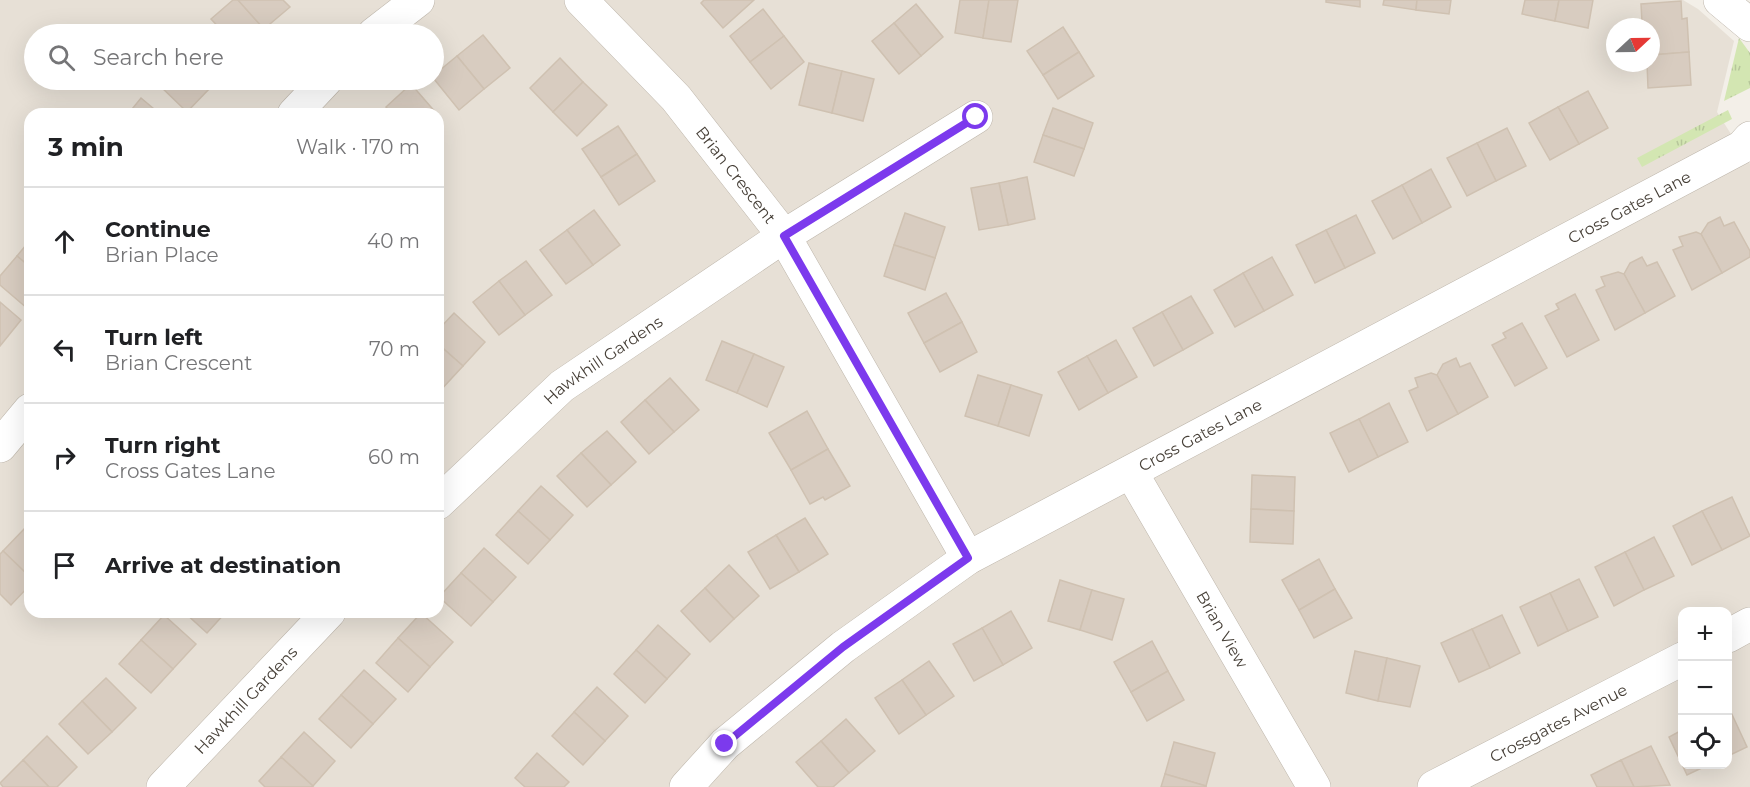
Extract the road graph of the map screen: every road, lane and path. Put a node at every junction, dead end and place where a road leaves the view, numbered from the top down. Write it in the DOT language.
graph roads {
  1 [pos="418,0"];
  2 [pos="581,0"];
  3 [pos="1720,0"];
  4 [pos="387,24"];
  5 [pos="1750,25"];
  6 [pos="317,90"];
  7 [pos="300,108"];
  8 [pos="976,117"];
  9 [pos="1750,138"];
  10 [pos="784,236"];
  11 [pos="24,417"];
  12 [pos="0,446"];
  13 [pos="1131,472"];
  14 [pos="444,497"];
  15 [pos="968,558"];
  16 [pos="323,618"];
  17 [pos="1750,624"];
  18 [pos="1732,634"];
  19 [pos="1679,661"];
  20 [pos="163,787"];
  21 [pos="686,787"];
  22 [pos="1314,787"];
  23 [pos="1434,787"];
  1 -- 4 [label="street"];
  2 -- 10 [label="street, Brian Crescent"];
  3 -- 5 [label="street"];
  6 -- 7 [label="street"];
  8 -- 10 [label="street, Hawkhill Gardens"];
  9 -- 13 [label="street, Cross Gates Lane"];
  10 -- 14 [label="street, Hawkhill Gardens"];
  10 -- 15 [label="street, Brian Crescent"];
  11 -- 12 [label="street"];
  13 -- 15 [label="street, Cross Gates Lane"];
  13 -- 22 [label="street, Brian View"];
  15 -- 21 [label="street, Cross Gates Lane"];
  16 -- 20 [label="street, Hawkhill Gardens"];
  17 -- 18 [label="street"];
  19 -- 23 [label="street, Crossgates Avenue"];
}
